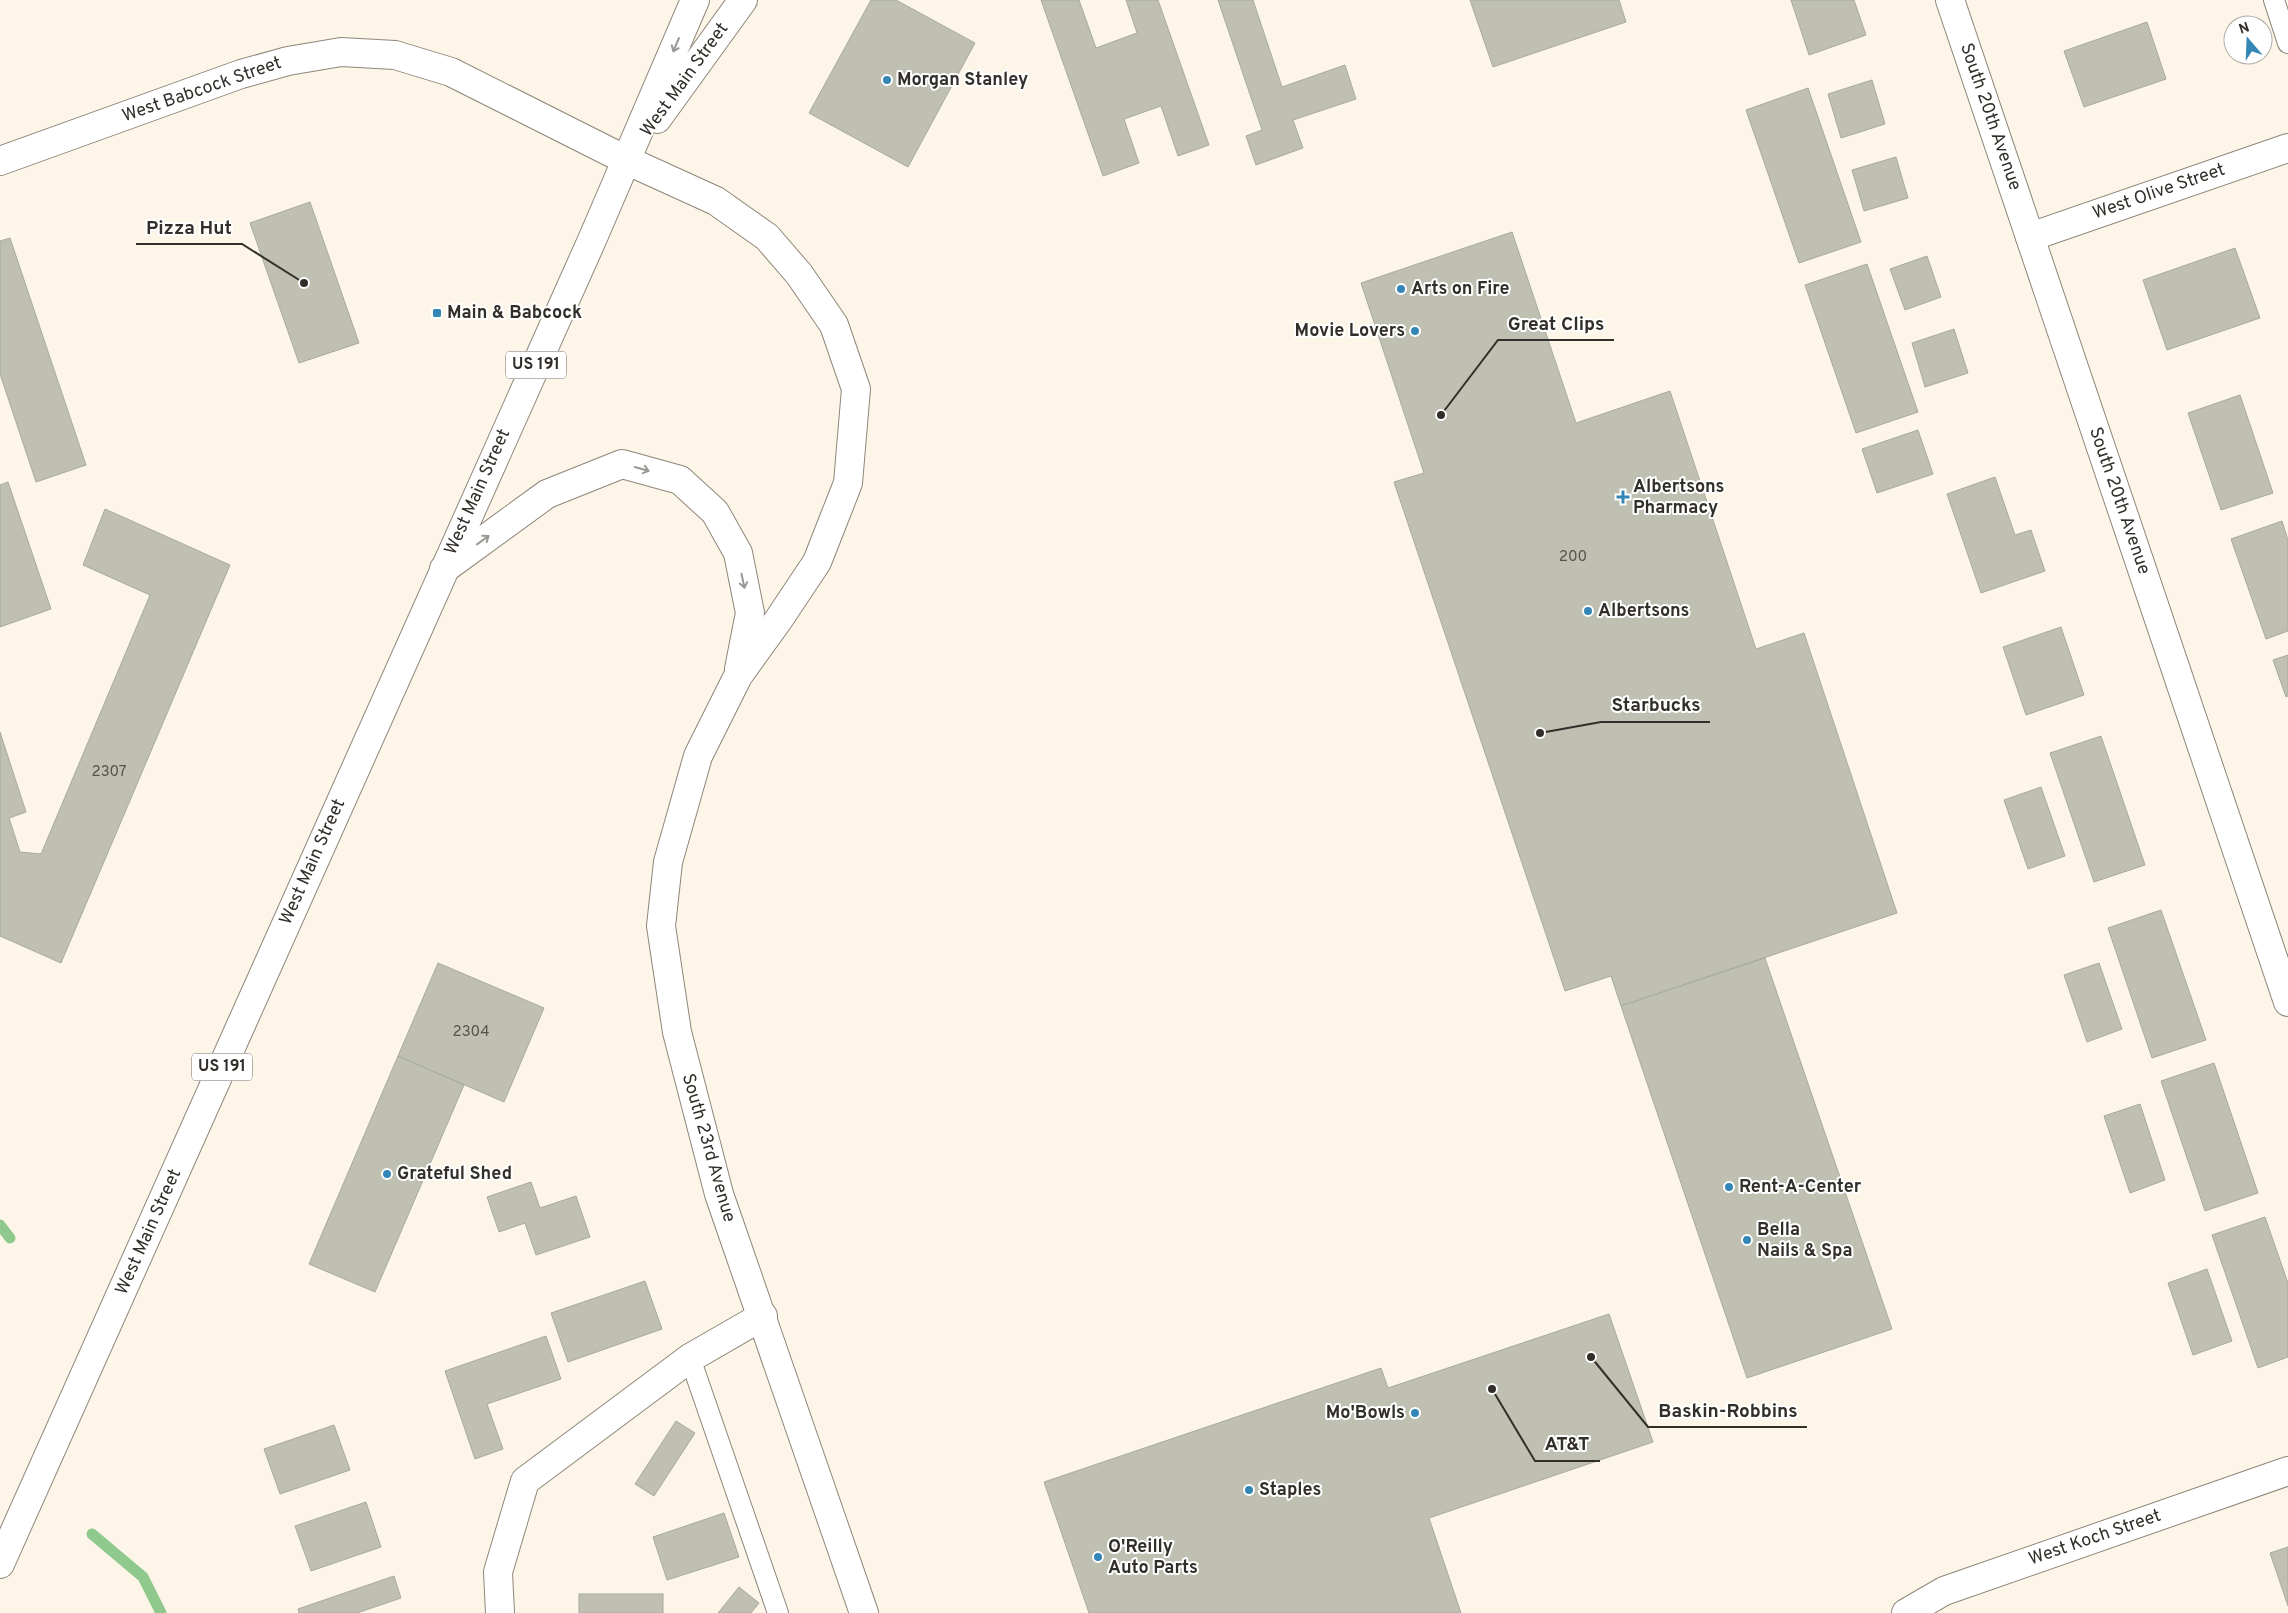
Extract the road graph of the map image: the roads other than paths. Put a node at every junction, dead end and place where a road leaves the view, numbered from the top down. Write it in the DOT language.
graph roads {
  1 [pos="695,0"];
  2 [pos="743,0"];
  3 [pos="1950,0"];
  4 [pos="2274,0"];
  5 [pos="2288,43"];
  6 [pos="2288,148"];
  7 [pos="626,160"];
  8 [pos="0,161"];
  9 [pos="2030,237"];
  10 [pos="444,569"];
  11 [pos="738,676"];
  12 [pos="2288,1002"];
  13 [pos="762,1316"];
  14 [pos="690,1358"];
  15 [pos="2288,1471"];
  16 [pos="0,1564"];
  17 [pos="500,1613"];
  18 [pos="778,1613"];
  19 [pos="864,1613"];
  20 [pos="1906,1613"];
  1 -- 7 [label="main road, West Main Street / US 191, one-way"];
  2 -- 7 [label="main road, West Main Street / US 191"];
  3 -- 9 [label="main road, South 20th Avenue"];
  4 -- 5 [label="lane"];
  6 -- 9 [label="main road, West Olive Street"];
  7 -- 8 [label="main road, West Babcock Street"];
  7 -- 10 [label="main road, West Main Street / US 191"];
  7 -- 11 [label="main road, South 23rd Avenue"];
  9 -- 12 [label="main road, South 20th Avenue"];
  10 -- 11 [label="main road, South 23rd Avenue, one-way"];
  10 -- 16 [label="main road, West Main Street / US 191"];
  11 -- 13 [label="main road, South 23rd Avenue"];
  13 -- 14 [label="main road"];
  13 -- 19 [label="main road, South 23rd Avenue"];
  14 -- 17 [label="main road"];
  14 -- 18 [label="lane"];
  15 -- 20 [label="main road, West Koch Street"];
}
